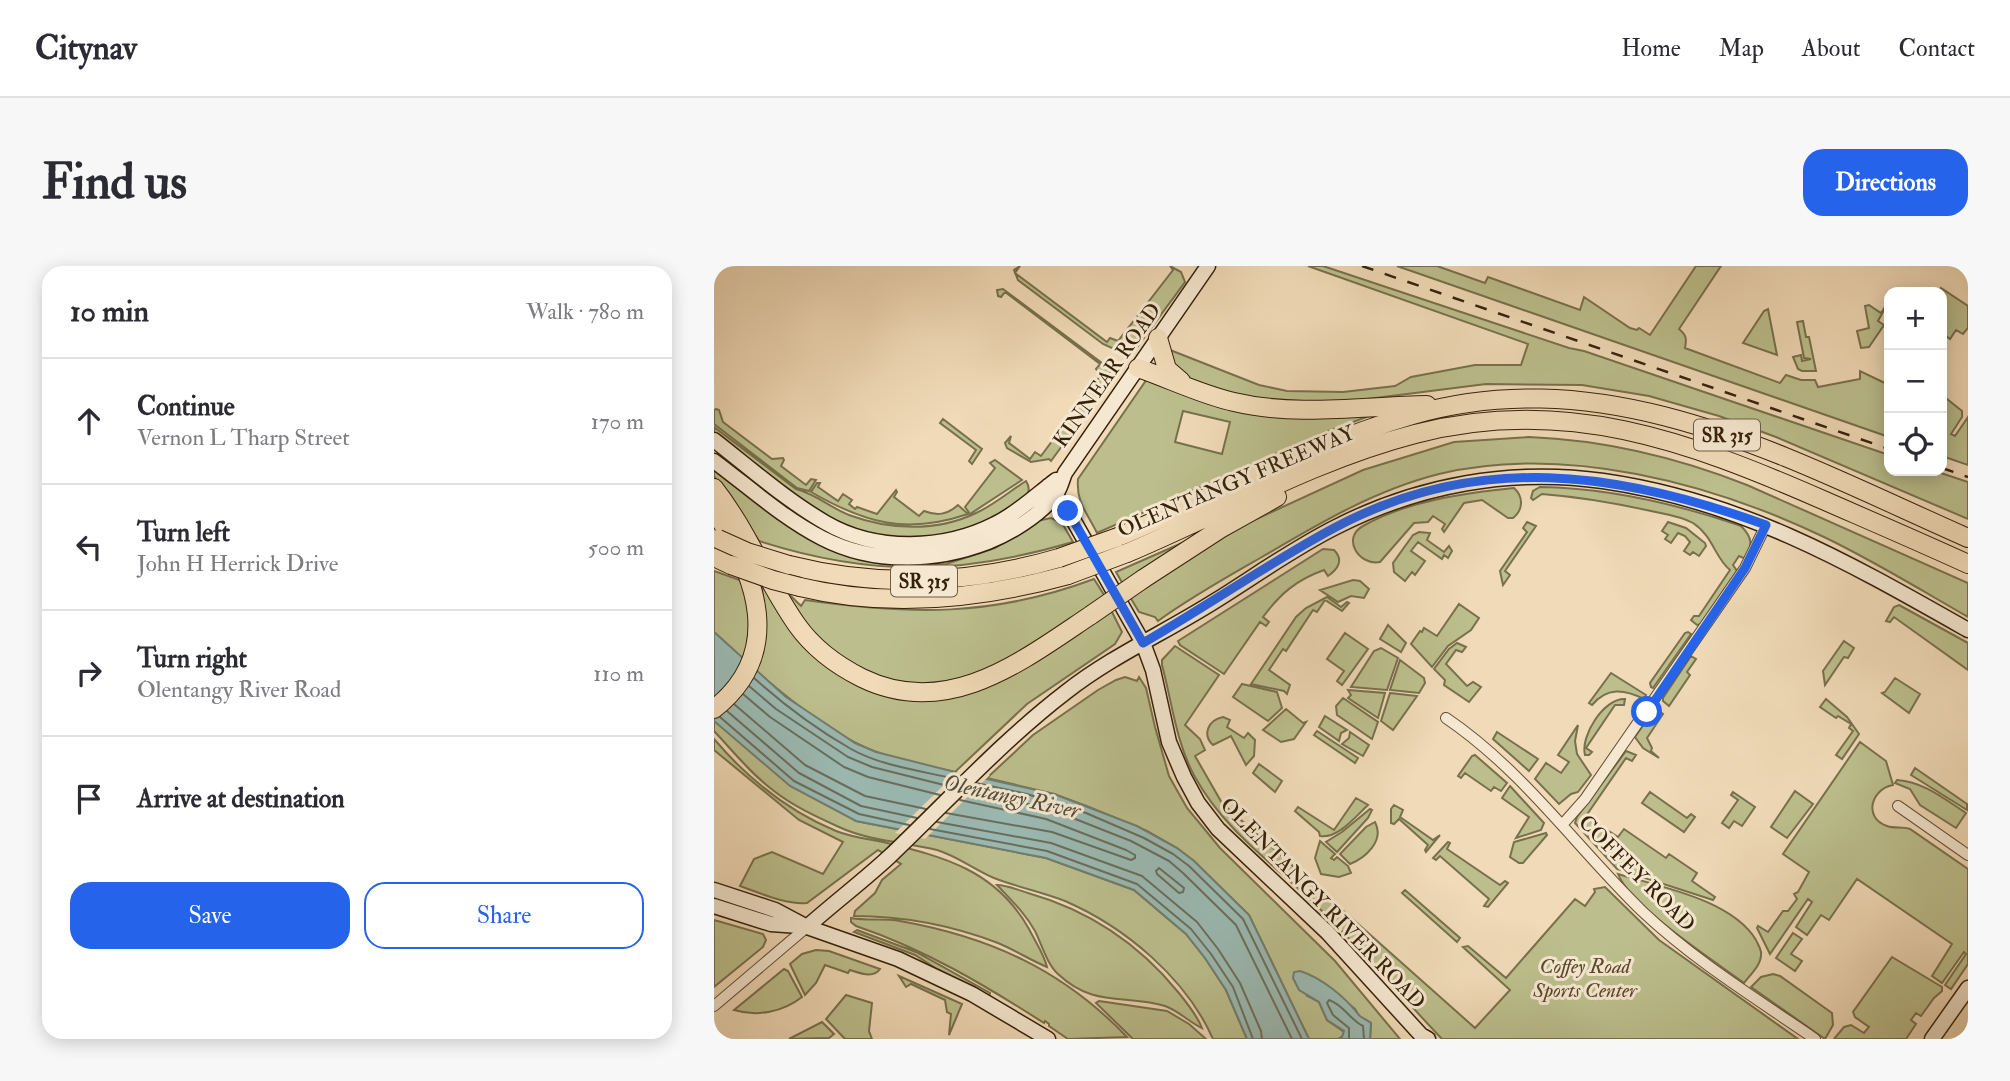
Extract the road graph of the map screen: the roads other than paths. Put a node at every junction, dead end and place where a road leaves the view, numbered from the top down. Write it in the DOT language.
graph roads {
  1 [pos="1208,266"];
  2 [pos="1158,338"];
  3 [pos="1138,368"];
  4 [pos="1194,388"];
  5 [pos="1469,404"];
  6 [pos="714,440"];
  7 [pos="1367,449"];
  8 [pos="714,461"];
  9 [pos="714,488"];
  10 [pos="1052,491"];
  11 [pos="714,510"];
  12 [pos="1766,525"];
  13 [pos="716,538"];
  14 [pos="1968,538"];
  15 [pos="714,557"];
  16 [pos="1968,564"];
  17 [pos="1968,630"];
  18 [pos="1143,643"];
  19 [pos="714,709"];
  20 [pos="1446,718"];
  21 [pos="1898,806"];
  22 [pos="1562,825"];
  23 [pos="1968,855"];
  24 [pos="714,890"];
  25 [pos="714,906"];
  26 [pos="807,927"];
  27 [pos="1968,988"];
  28 [pos="714,1006"];
  29 [pos="1424,1038"];
  30 [pos="1048,1039"];
  31 [pos="1815,1039"];
  32 [pos="1933,1039"];
  1 -- 2 [label="street, KINNEAR ROAD"];
  2 -- 3 [label="street, KINNEAR ROAD"];
  2 -- 4 [label="highway"];
  3 -- 4 [label="highway"];
  3 -- 10 [label="street, KINNEAR ROAD"];
  4 -- 5 [label="highway"];
  5 -- 13 [label="highway, OLENTANGY FREEWAY / SR 315, bridge"];
  5 -- 14 [label="highway, OLENTANGY FREEWAY / SR 315"];
  6 -- 10 [label="street"];
  7 -- 9 [label="highway, bridge"];
  7 -- 15 [label="highway, OLENTANGY FREEWAY / SR 315, bridge"];
  7 -- 16 [label="highway, OLENTANGY FREEWAY / SR 315"];
  8 -- 10 [label="street"];
  10 -- 18 [label="street, OLENTANGY RIVER ROAD"];
  11 -- 19 [label="highway"];
  12 -- 17 [label="street"];
  12 -- 18 [label="street"];
  12 -- 22 [label="street"];
  18 -- 26 [label="street"];
  18 -- 29 [label="street, OLENTANGY RIVER ROAD"];
  20 -- 22 [label="street, COFFEY ROAD"];
  21 -- 23 [label="street"];
  22 -- 31 [label="street, COFFEY ROAD"];
  24 -- 26 [label="street"];
  25 -- 26 [label="street"];
  26 -- 28 [label="street"];
  26 -- 30 [label="street"];
  27 -- 32 [label="street"];
}
